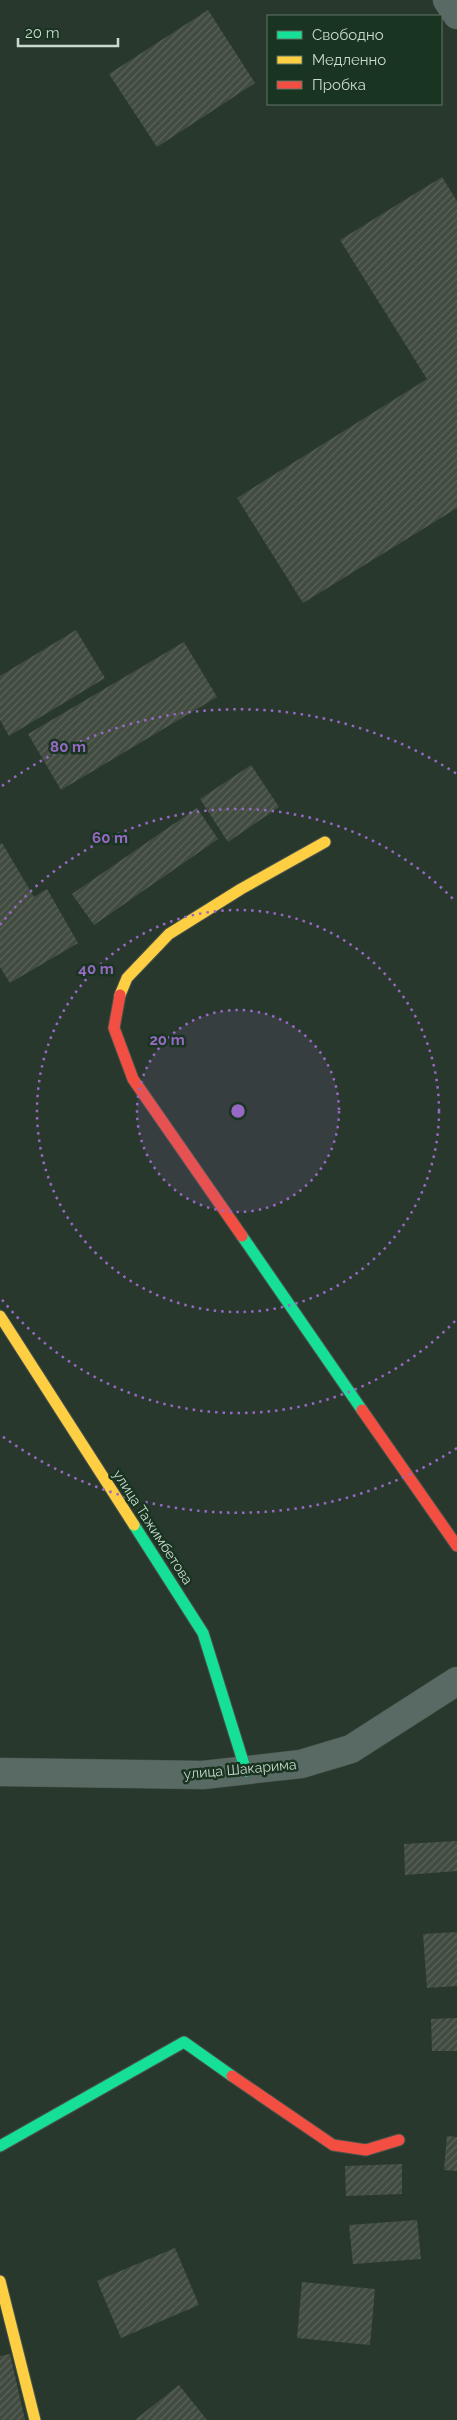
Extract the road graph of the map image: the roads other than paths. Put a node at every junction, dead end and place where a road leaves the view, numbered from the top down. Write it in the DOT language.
graph roads {
  1 [pos="447,0"];
  2 [pos="457,15"];
  3 [pos="325,842"];
  4 [pos="0,1316"];
  5 [pos="457,1546"];
  6 [pos="457,1681"];
  7 [pos="246,1771"];
  8 [pos="0,1772"];
  9 [pos="399,2140"];
  10 [pos="0,2146"];
  11 [pos="0,2281"];
  12 [pos="35,2420"];
  1 -- 2 [label="street"];
  3 -- 5 [label="street"];
  4 -- 7 [label="street, улица Тажимбетова"];
  6 -- 7 [label="street, улица Шакарима"];
  7 -- 8 [label="street, улица Шакарима"];
  9 -- 10 [label="street"];
  11 -- 12 [label="street"];
}
